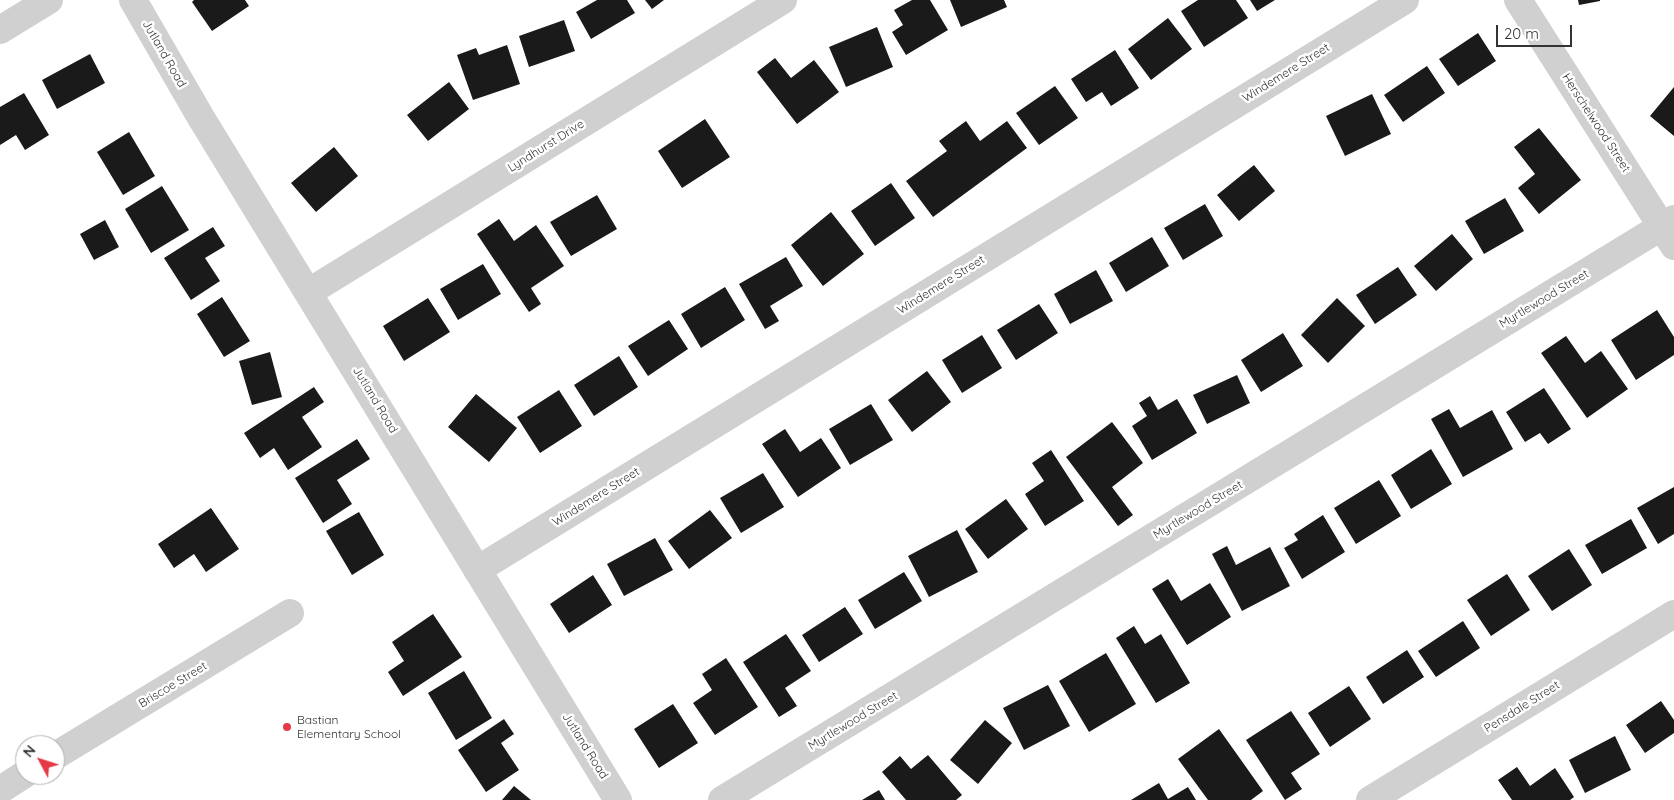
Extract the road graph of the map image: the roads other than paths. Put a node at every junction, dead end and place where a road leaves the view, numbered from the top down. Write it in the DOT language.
graph roads {
  1 [pos="49,0"];
  2 [pos="133,0"];
  3 [pos="783,0"];
  4 [pos="1405,0"];
  5 [pos="1518,0"];
  6 [pos="0,30"];
  7 [pos="1670,230"];
  8 [pos="309,292"];
  9 [pos="476,570"];
  10 [pos="290,613"];
  11 [pos="1674,614"];
  12 [pos="65,750"];
  13 [pos="15,780"];
  14 [pos="0,790"];
  15 [pos="618,800"];
  16 [pos="722,800"];
  17 [pos="1370,800"];
  1 -- 6 [label="street"];
  2 -- 8 [label="street, Jutland Road"];
  3 -- 8 [label="street, Lyndhurst Drive"];
  4 -- 9 [label="street, Windemere Street"];
  5 -- 7 [label="street, Herschelwood Street"];
  7 -- 16 [label="street, Myrtlewood Street"];
  8 -- 9 [label="street, Jutland Road"];
  9 -- 15 [label="street, Jutland Road"];
  10 -- 12 [label="street, Briscoe Street"];
  11 -- 17 [label="street, Pensdale Street"];
  13 -- 14 [label="street"];
}
